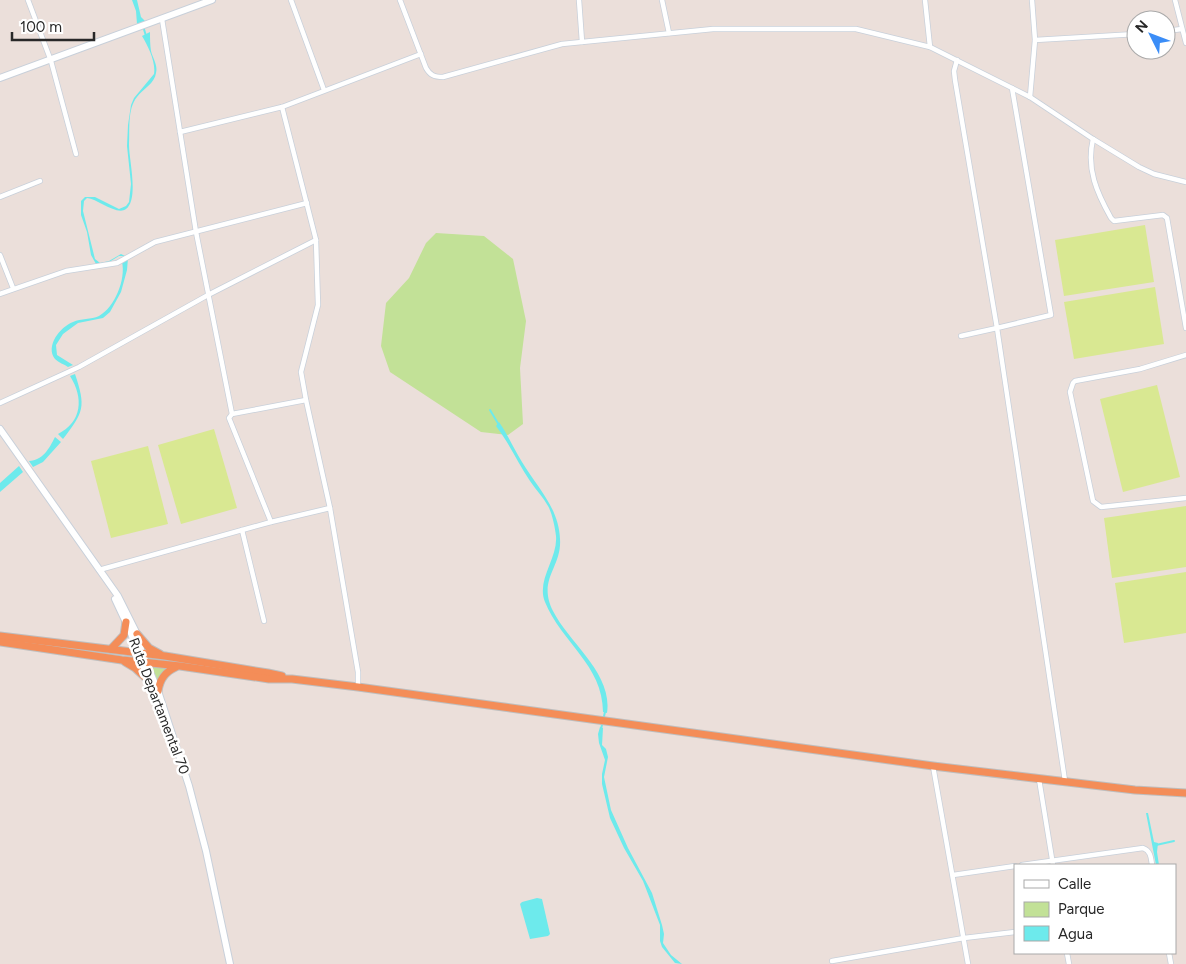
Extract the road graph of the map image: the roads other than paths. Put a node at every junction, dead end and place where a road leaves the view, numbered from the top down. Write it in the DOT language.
graph roads {
  1 [pos="28,0"];
  2 [pos="212,0"];
  3 [pos="291,0"];
  4 [pos="400,0"];
  5 [pos="579,0"];
  6 [pos="662,0"];
  7 [pos="925,0"];
  8 [pos="1032,0"];
  9 [pos="1175,0"];
  10 [pos="162,19"];
  11 [pos="1176,29"];
  12 [pos="1182,29"];
  13 [pos="669,33"];
  14 [pos="1126,35"];
  15 [pos="1035,40"];
  16 [pos="582,42"];
  17 [pos="1186,44"];
  18 [pos="930,47"];
  19 [pos="420,54"];
  20 [pos="957,60"];
  21 [pos="51,61"];
  22 [pos="0,78"];
  23 [pos="1012,88"];
  24 [pos="324,90"];
  25 [pos="1030,97"];
  26 [pos="282,107"];
  27 [pos="180,132"];
  28 [pos="1092,140"];
  29 [pos="76,154"];
  30 [pos="40,181"];
  31 [pos="1186,182"];
  32 [pos="0,197"];
  33 [pos="307,202"];
  34 [pos="196,232"];
  35 [pos="316,240"];
  36 [pos="0,255"];
  37 [pos="14,288"];
  38 [pos="0,294"];
  39 [pos="208,295"];
  40 [pos="997,328"];
  41 [pos="1186,328"];
  42 [pos="961,336"];
  43 [pos="1186,356"];
  44 [pos="306,400"];
  45 [pos="0,403"];
  46 [pos="232,414"];
  47 [pos="0,429"];
  48 [pos="1186,498"];
  49 [pos="330,508"];
  50 [pos="271,522"];
  51 [pos="242,530"];
  52 [pos="99,570"];
  53 [pos="112,589"];
  54 [pos="264,621"];
  55 [pos="126,622"];
  56 [pos="137,634"];
  57 [pos="0,636"];
  58 [pos="0,642"];
  59 [pos="111,649"];
  60 [pos="140,653"];
  61 [pos="165,656"];
  62 [pos="122,660"];
  63 [pos="144,663"];
  64 [pos="177,666"];
  65 [pos="292,679"];
  66 [pos="149,681"];
  67 [pos="358,687"];
  68 [pos="158,691"];
  69 [pos="174,737"];
  70 [pos="933,766"];
  71 [pos="1039,779"];
  72 [pos="1066,781"];
  73 [pos="1186,793"];
  74 [pos="1053,863"];
  75 [pos="1038,864"];
  76 [pos="1152,864"];
  77 [pos="1014,866"];
  78 [pos="954,875"];
  79 [pos="1014,932"];
  80 [pos="964,938"];
  81 [pos="832,961"];
  82 [pos="230,964"];
  83 [pos="968,964"];
  1 -- 21 [label="street"];
  2 -- 10 [label="main road"];
  3 -- 24 [label="street"];
  4 -- 19 [label="street"];
  5 -- 16 [label="street"];
  6 -- 13 [label="street"];
  7 -- 18 [label="street"];
  8 -- 15 [label="street"];
  9 -- 12 [label="street"];
  10 -- 21 [label="main road"];
  10 -- 27 [label="street"];
  11 -- 12 [label="street"];
  12 -- 17 [label="street"];
  13 -- 16 [label="street"];
  13 -- 18 [label="street"];
  14 -- 15 [label="street"];
  15 -- 25 [label="street"];
  16 -- 19 [label="street"];
  18 -- 20 [label="street"];
  19 -- 24 [label="street"];
  20 -- 23 [label="street"];
  20 -- 40 [label="street"];
  21 -- 22 [label="main road"];
  21 -- 29 [label="street"];
  23 -- 25 [label="street"];
  23 -- 40 [label="street"];
  24 -- 26 [label="street"];
  25 -- 28 [label="street"];
  26 -- 27 [label="street"];
  26 -- 33 [label="street"];
  27 -- 34 [label="street"];
  28 -- 31 [label="street"];
  28 -- 41 [label="street"];
  30 -- 32 [label="street"];
  33 -- 34 [label="street"];
  33 -- 35 [label="street"];
  34 -- 37 [label="street"];
  34 -- 39 [label="street"];
  35 -- 39 [label="street"];
  35 -- 44 [label="street"];
  36 -- 37 [label="street"];
  37 -- 38 [label="street"];
  39 -- 45 [label="street"];
  39 -- 46 [label="street"];
  40 -- 42 [label="street"];
  40 -- 72 [label="street"];
  43 -- 48 [label="street"];
  44 -- 46 [label="street"];
  44 -- 49 [label="street"];
  46 -- 50 [label="street"];
  47 -- 52 [label="main road"];
  49 -- 50 [label="street"];
  49 -- 67 [label="street"];
  50 -- 51 [label="street"];
  51 -- 52 [label="street"];
  51 -- 54 [label="street"];
  52 -- 53 [label="main road"];
  53 -- 55 [label="main road, Ruta Departamental 70"];
  53 -- 56 [label="main road, Ruta Departamental 70"];
  55 -- 59 [label="highway"];
  55 -- 60 [label="main road, Ruta Departamental 70"];
  56 -- 60 [label="main road, Ruta Departamental 70"];
  56 -- 61 [label="highway"];
  57 -- 59 [label="highway"];
  58 -- 62 [label="highway"];
  59 -- 60 [label="highway"];
  60 -- 61 [label="highway"];
  60 -- 63 [label="main road, Ruta Departamental 70"];
  61 -- 65 [label="highway"];
  62 -- 63 [label="highway"];
  62 -- 66 [label="highway"];
  63 -- 64 [label="highway"];
  63 -- 66 [label="main road, Ruta Departamental 70"];
  63 -- 68 [label="main road"];
  64 -- 65 [label="highway"];
  64 -- 68 [label="highway"];
  65 -- 67 [label="highway"];
  66 -- 69 [label="main road, Ruta Departamental 70"];
  67 -- 70 [label="highway"];
  68 -- 69 [label="main road"];
  69 -- 82 [label="main road, Ruta Departamental 70"];
  70 -- 71 [label="highway"];
  70 -- 78 [label="street"];
  71 -- 72 [label="highway"];
  71 -- 74 [label="street"];
  72 -- 73 [label="highway"];
  74 -- 75 [label="street"];
  74 -- 76 [label="street"];
  77 -- 78 [label="street"];
  78 -- 80 [label="street"];
  79 -- 80 [label="street"];
  80 -- 81 [label="street"];
  80 -- 83 [label="street"];
}
